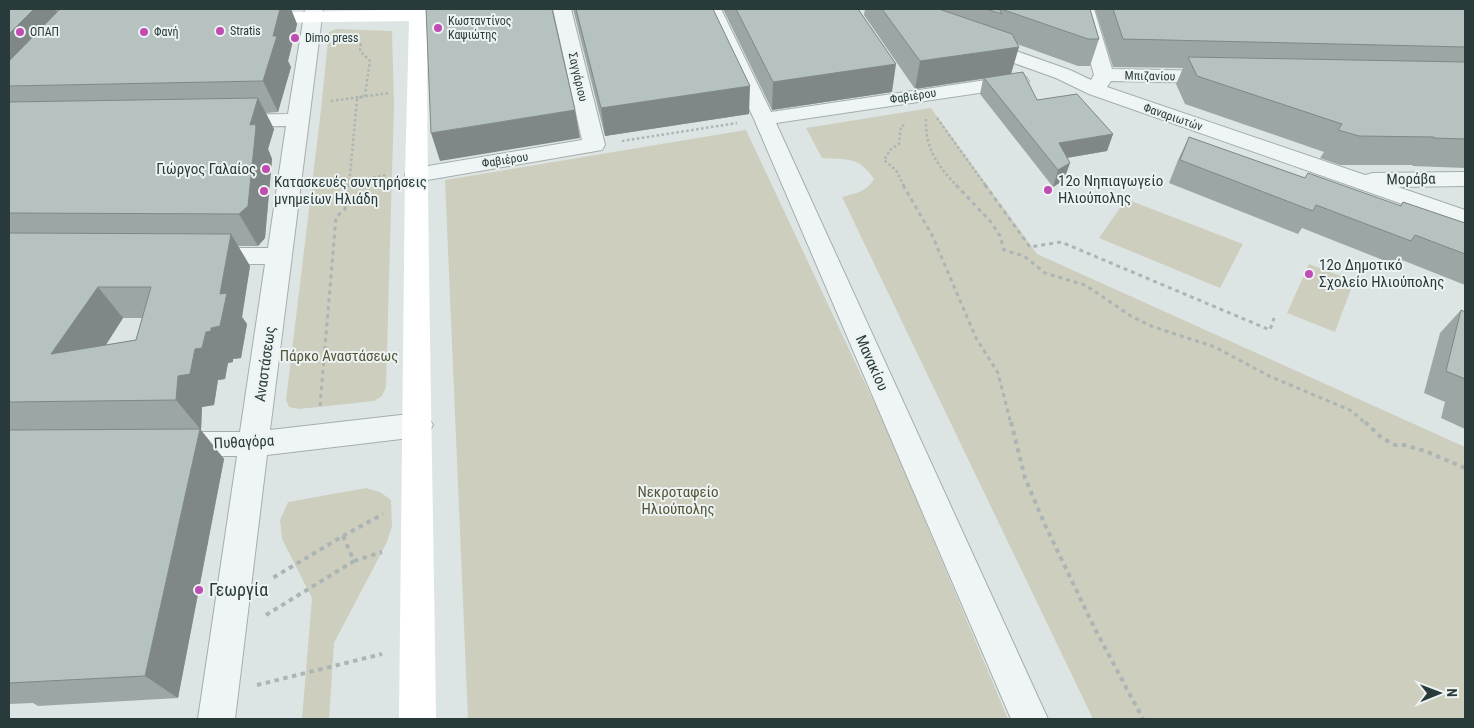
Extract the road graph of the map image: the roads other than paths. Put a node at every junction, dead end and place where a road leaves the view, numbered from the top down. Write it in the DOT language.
graph roads {
  1 [pos="562,9"];
  2 [pos="712,9"];
  3 [pos="1085,9"];
  4 [pos="418,12"];
  5 [pos="314,13"];
  6 [pos="245,18"];
  7 [pos="964,38"];
  8 [pos="1062,74"];
  9 [pos="1231,78"];
  10 [pos="1100,83"];
  11 [pos="298,113"];
  12 [pos="764,119"];
  13 [pos="217,122"];
  14 [pos="594,145"];
  15 [pos="416,172"];
  16 [pos="1465,179"];
  17 [pos="1357,180"];
  18 [pos="1465,218"];
  19 [pos="183,256"];
  20 [pos="280,256"];
  21 [pos="418,425"];
  22 [pos="254,444"];
  23 [pos="146,445"];
  24 [pos="218,707"];
  25 [pos="417,719"];
  26 [pos="1030,719"];
  1 -- 14 [label="street, Σαγγάριου"];
  2 -- 12 [label="street, Μανακίου"];
  3 -- 10 [label="street"];
  4 -- 5 [label="street"];
  4 -- 15 [label="street"];
  5 -- 6 [label="street"];
  5 -- 11 [label="street, Αναστάσεως"];
  7 -- 8 [label="street, Φαναριωτών"];
  8 -- 10 [label="street, Φαναριωτών"];
  8 -- 12 [label="street, Φαβιέρου"];
  9 -- 10 [label="street, Μπιζανίου"];
  10 -- 17 [label="street, Φαναριωτών"];
  11 -- 13 [label="street"];
  11 -- 20 [label="street, Αναστάσεως"];
  12 -- 26 [label="street, Μανακίου"];
  14 -- 15 [label="street, Φαβιέρου"];
  15 -- 21 [label="street"];
  16 -- 17 [label="street, Μοράβα"];
  17 -- 18 [label="street, Φαναριωτών"];
  19 -- 20 [label="street"];
  20 -- 22 [label="street, Αναστάσεως"];
  21 -- 22 [label="street, Πυθαγόρα"];
  21 -- 25 [label="street"];
  22 -- 23 [label="street, Πυθαγόρα"];
  22 -- 24 [label="street, Αναστάσεως"];
}
